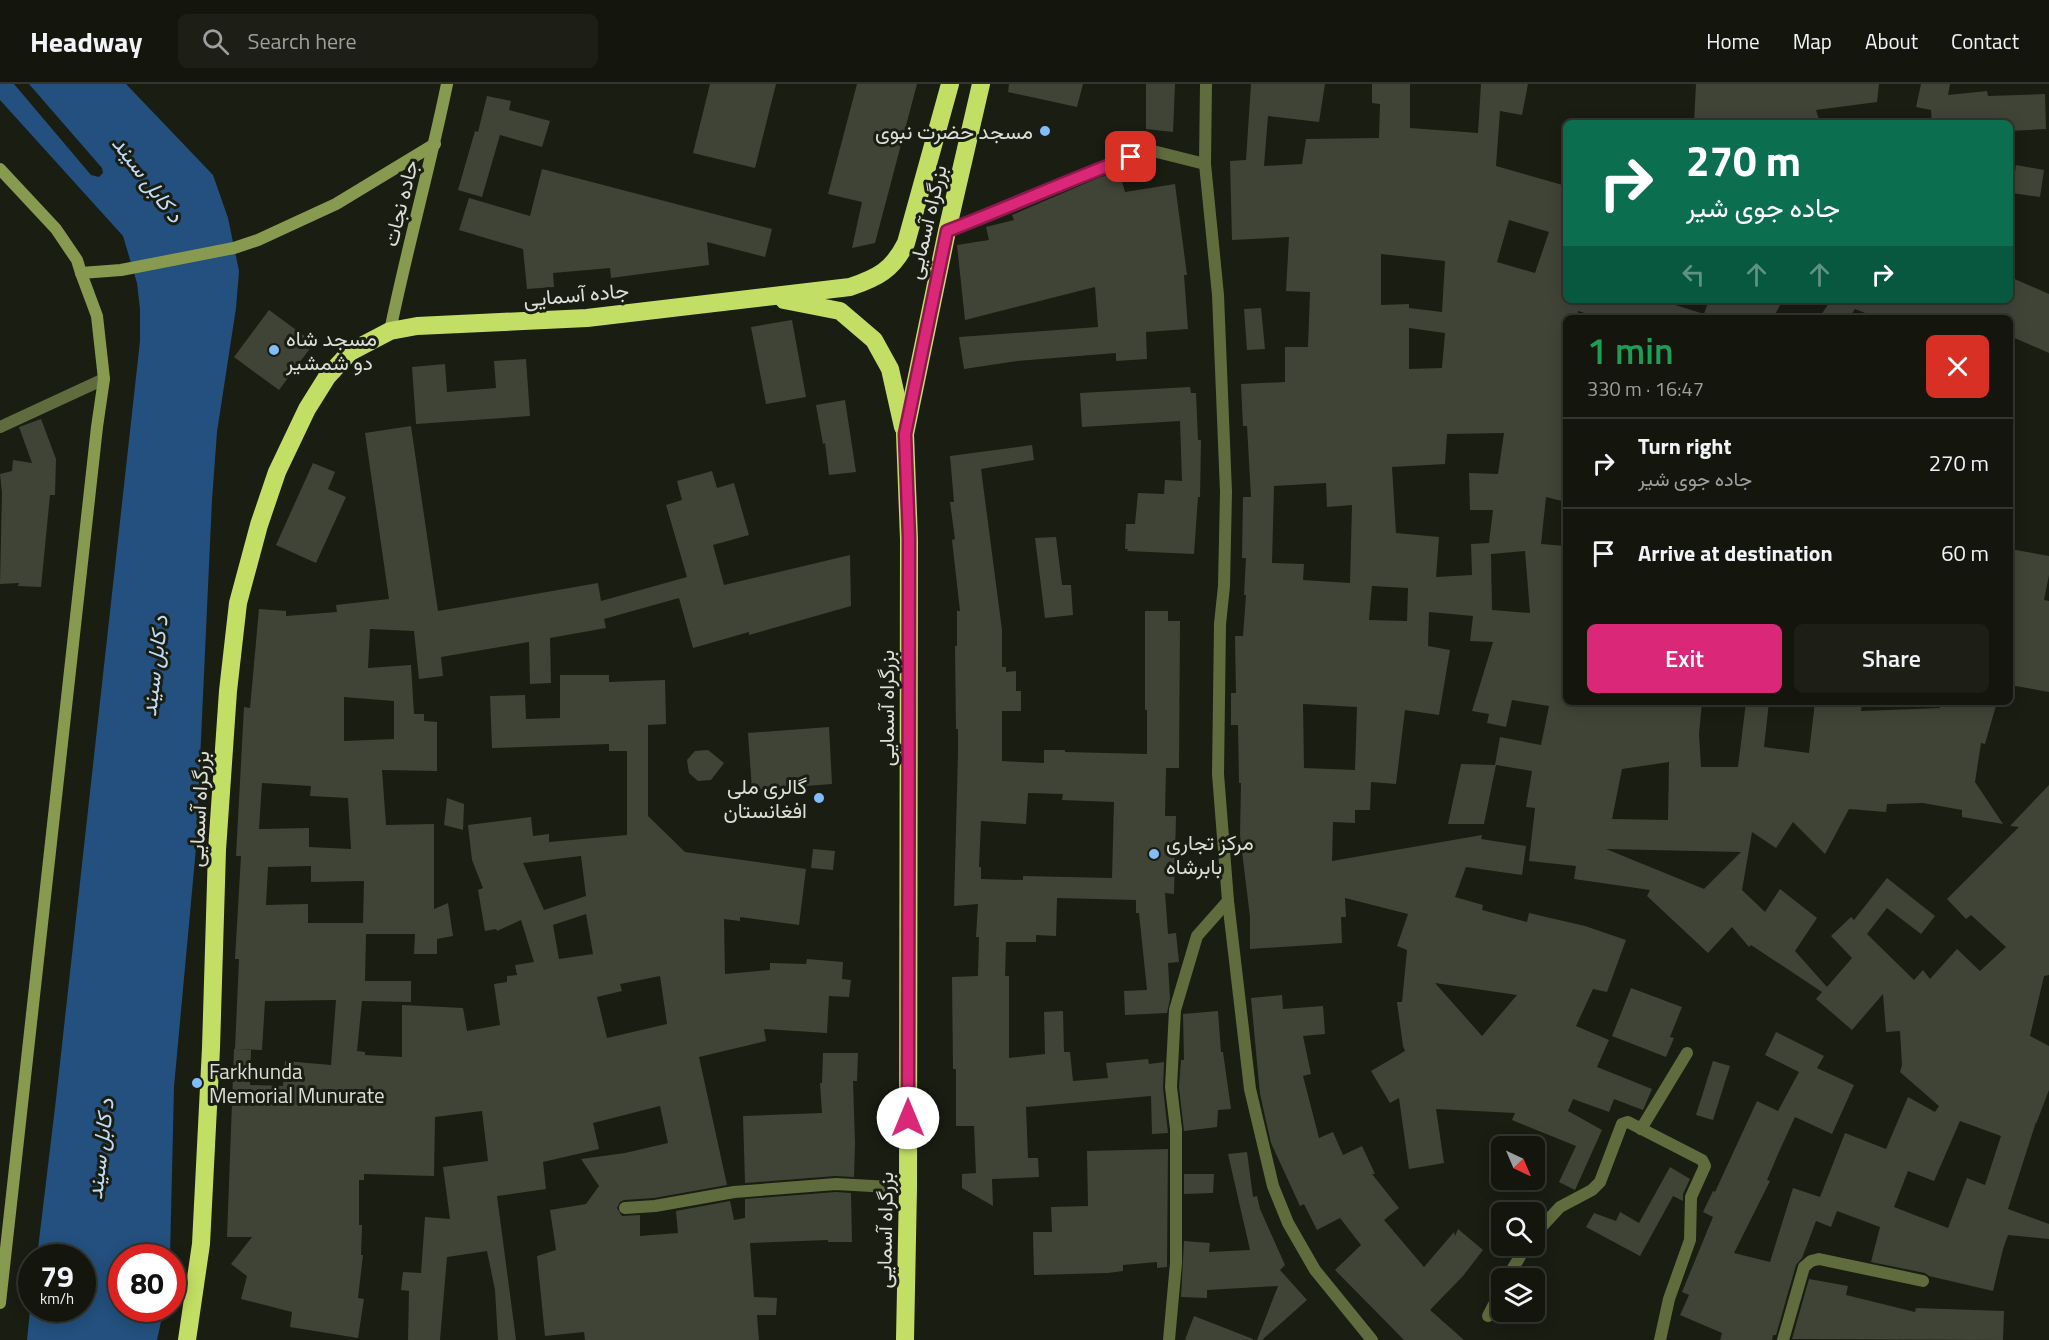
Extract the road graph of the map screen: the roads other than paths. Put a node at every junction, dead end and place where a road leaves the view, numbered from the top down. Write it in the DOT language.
graph roads {
  1 [pos="447,84"];
  2 [pos="950,84"];
  3 [pos="981,84"];
  4 [pos="1206,84"];
  5 [pos="435,144"];
  6 [pos="1205,164"];
  7 [pos="0,169"];
  8 [pos="947,231"];
  9 [pos="81,273"];
  10 [pos="765,296"];
  11 [pos="390,331"];
  12 [pos="104,379"];
  13 [pos="0,427"];
  14 [pos="905,434"];
  15 [pos="1228,901"];
  16 [pos="1687,1053"];
  17 [pos="1641,1129"];
  18 [pos="908,1188"];
  19 [pos="625,1208"];
  20 [pos="1545,1223"];
  21 [pos="1923,1281"];
  22 [pos="0,1303"];
  23 [pos="1491,1310"];
  24 [pos="1488,1316"];
  25 [pos="188,1340"];
  26 [pos="905,1340"];
  27 [pos="1169,1340"];
  28 [pos="1372,1340"];
  29 [pos="1660,1340"];
  30 [pos="1783,1340"];
  1 -- 5 [label="main road, جاده نجات"];
  2 -- 10 [label="highway, بزرگراه آسمایی"];
  3 -- 8 [label="highway, بزرگراه آسمایی"];
  4 -- 6 [label="street"];
  5 -- 9 [label="main road"];
  5 -- 11 [label="main road, جاده نجات"];
  6 -- 8 [label="street"];
  6 -- 15 [label="street"];
  7 -- 9 [label="main road"];
  8 -- 14 [label="highway, بزرگراه آسمایی"];
  9 -- 12 [label="main road"];
  10 -- 11 [label="highway, جاده آسمایی"];
  10 -- 14 [label="highway"];
  11 -- 25 [label="highway, بزرگراه آسمایی"];
  12 -- 13 [label="street"];
  12 -- 22 [label="main road"];
  14 -- 18 [label="highway, بزرگراه آسمایی"];
  15 -- 27 [label="street"];
  15 -- 28 [label="street"];
  16 -- 17 [label="street"];
  17 -- 20 [label="street"];
  17 -- 29 [label="street"];
  18 -- 19 [label="street"];
  18 -- 26 [label="highway, بزرگراه آسمایی"];
  21 -- 30 [label="street"];
  23 -- 24 [label="street"];
}
